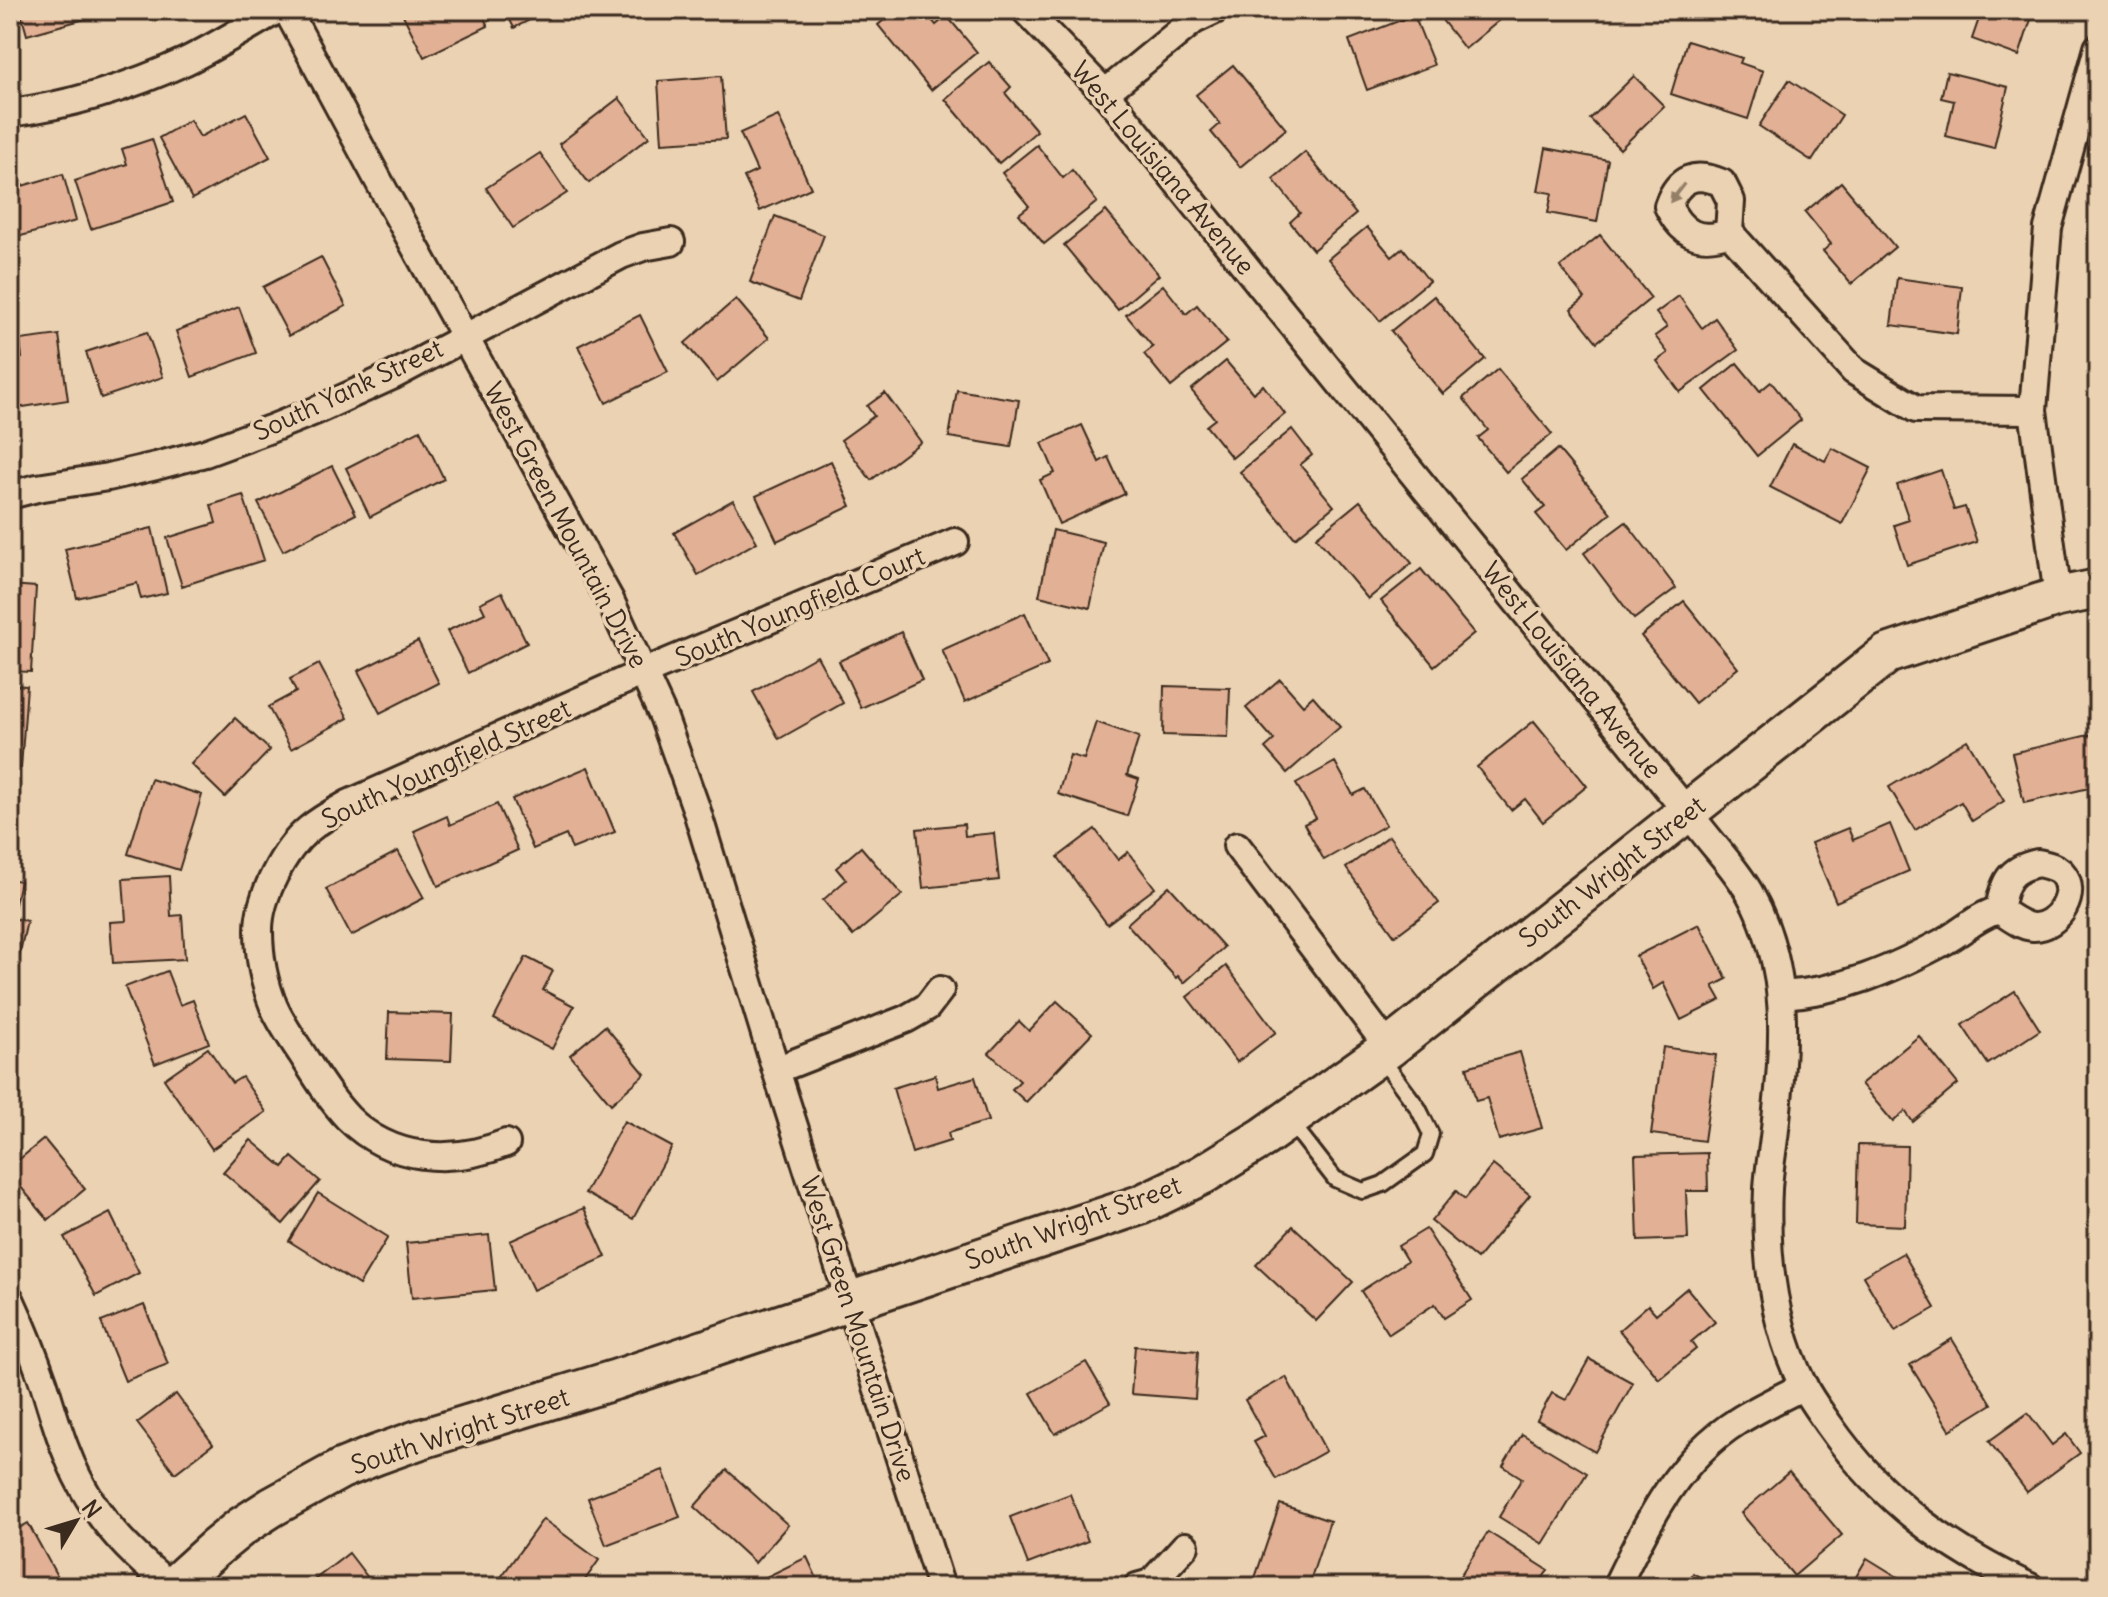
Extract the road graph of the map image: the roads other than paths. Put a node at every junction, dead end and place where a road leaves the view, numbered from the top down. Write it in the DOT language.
graph roads {
  1 [pos="277,10"];
  2 [pos="287,10"];
  3 [pos="1025,10"];
  4 [pos="1215,10"];
  5 [pos="2098,48"];
  6 [pos="1105,93"];
  7 [pos="10,113"];
  8 [pos="1729,232"];
  9 [pos="671,242"];
  10 [pos="464,336"];
  11 [pos="2033,410"];
  12 [pos="10,495"];
  13 [pos="955,542"];
  14 [pos="2098,589"];
  15 [pos="2058,597"];
  16 [pos="644,672"];
  17 [pos="1688,813"];
  18 [pos="1237,846"];
  19 [pos="1999,910"];
  20 [pos="940,990"];
  21 [pos="1781,995"];
  22 [pos="1384,1051"];
  23 [pos="776,1070"];
  24 [pos="1289,1120"];
  25 [pos="506,1143"];
  26 [pos="10,1299"];
  27 [pos="849,1302"];
  28 [pos="1804,1386"];
  29 [pos="1185,1546"];
  30 [pos="172,1587"];
  31 [pos="941,1587"];
  32 [pos="1137,1587"];
  33 [pos="1616,1587"];
  34 [pos="2030,1587"];
  1 -- 7 [label="street"];
  2 -- 10 [label="street, West Green Mountain Drive"];
  3 -- 6 [label="street, West Louisiana Avenue"];
  4 -- 6 [label="street"];
  5 -- 11 [label="street"];
  6 -- 17 [label="street, West Louisiana Avenue"];
  8 -- 11 [label="street"];
  9 -- 10 [label="street, South Yank Street"];
  10 -- 12 [label="street, South Yank Street"];
  10 -- 16 [label="street, West Green Mountain Drive"];
  11 -- 15 [label="street"];
  13 -- 16 [label="street, South Youngfield Court"];
  14 -- 15 [label="street, South Wright Street"];
  15 -- 17 [label="street, South Wright Street"];
  16 -- 23 [label="street, West Green Mountain Drive"];
  16 -- 25 [label="street, South Youngfield Street"];
  17 -- 21 [label="street, West Louisiana Avenue"];
  17 -- 22 [label="street, South Wright Street"];
  18 -- 22 [label="street"];
  19 -- 21 [label="street"];
  20 -- 23 [label="street"];
  21 -- 28 [label="street, West Louisiana Avenue"];
  22 -- 24 [label="street, South Wright Street"];
  22 -- 24 [label="lane"];
  23 -- 27 [label="street, West Green Mountain Drive"];
  24 -- 27 [label="street, South Wright Street"];
  26 -- 30 [label="street"];
  27 -- 30 [label="street, South Wright Street"];
  27 -- 31 [label="street, West Green Mountain Drive"];
  28 -- 33 [label="street"];
  28 -- 34 [label="street, West Louisiana Avenue"];
  29 -- 32 [label="street"];
}
